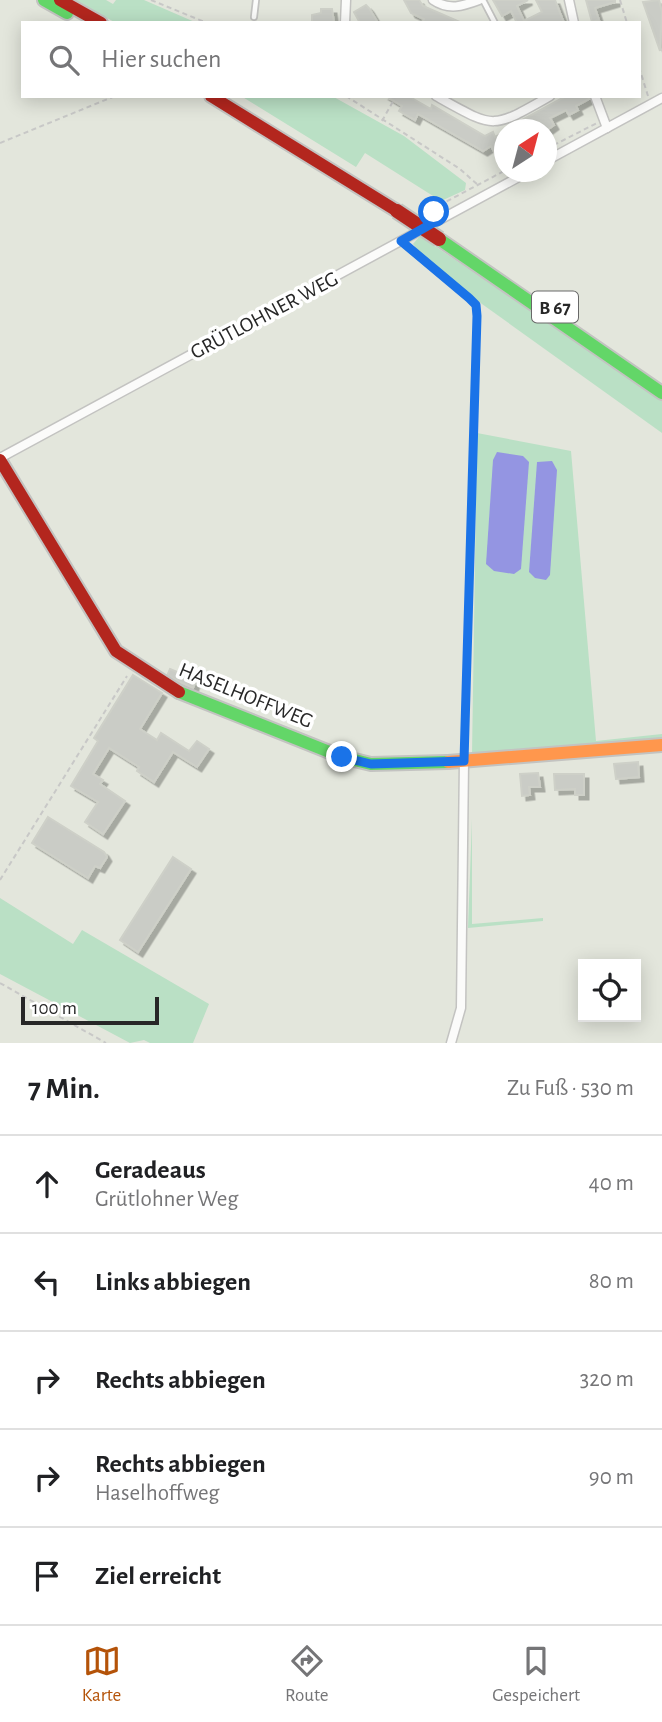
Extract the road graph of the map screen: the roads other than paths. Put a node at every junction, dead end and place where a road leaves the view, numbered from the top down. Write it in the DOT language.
graph roads {
  1 [pos="44,0"];
  2 [pos="60,0"];
  3 [pos="256,0"];
  4 [pos="346,0"];
  5 [pos="433,0"];
  6 [pos="481,0"];
  7 [pos="569,0"];
  8 [pos="254,17"];
  9 [pos="81,21"];
  10 [pos="97,21"];
  11 [pos="345,21"];
  12 [pos="494,21"];
  13 [pos="574,21"];
  14 [pos="214,98"];
  15 [pos="230,98"];
  16 [pos="440,98"];
  17 [pos="546,98"];
  18 [pos="596,98"];
  19 [pos="662,98"];
  20 [pos="607,128"];
  21 [pos="557,156"];
  22 [pos="508,182"];
  23 [pos="401,209"];
  24 [pos="443,236"];
  25 [pos="662,382"];
  26 [pos="662,393"];
  27 [pos="0,459"];
  28 [pos="662,745"];
  29 [pos="464,761"];
  30 [pos="451,1043"];
  1 -- 9 [label="main road"];
  2 -- 10 [label="main road"];
  3 -- 8 [label="lane"];
  4 -- 11 [label="street"];
  5 -- 6 [label="street"];
  6 -- 12 [label="lane"];
  7 -- 13 [label="street"];
  14 -- 23 [label="main road, B 67"];
  15 -- 23 [label="main road, B 67"];
  16 -- 17 [label="street"];
  18 -- 20 [label="street"];
  19 -- 20 [label="street"];
  20 -- 21 [label="street"];
  22 -- 27 [label="street, GRÜTLOHNER WEG"];
  23 -- 24 [label="main road, B 67, bridge"];
  24 -- 25 [label="main road, B 67"];
  24 -- 26 [label="main road, B 67"];
  27 -- 29 [label="main road, HASELHOFFWEG"];
  28 -- 29 [label="main road, HASELHOFFWEG"];
  29 -- 30 [label="street"];
}
